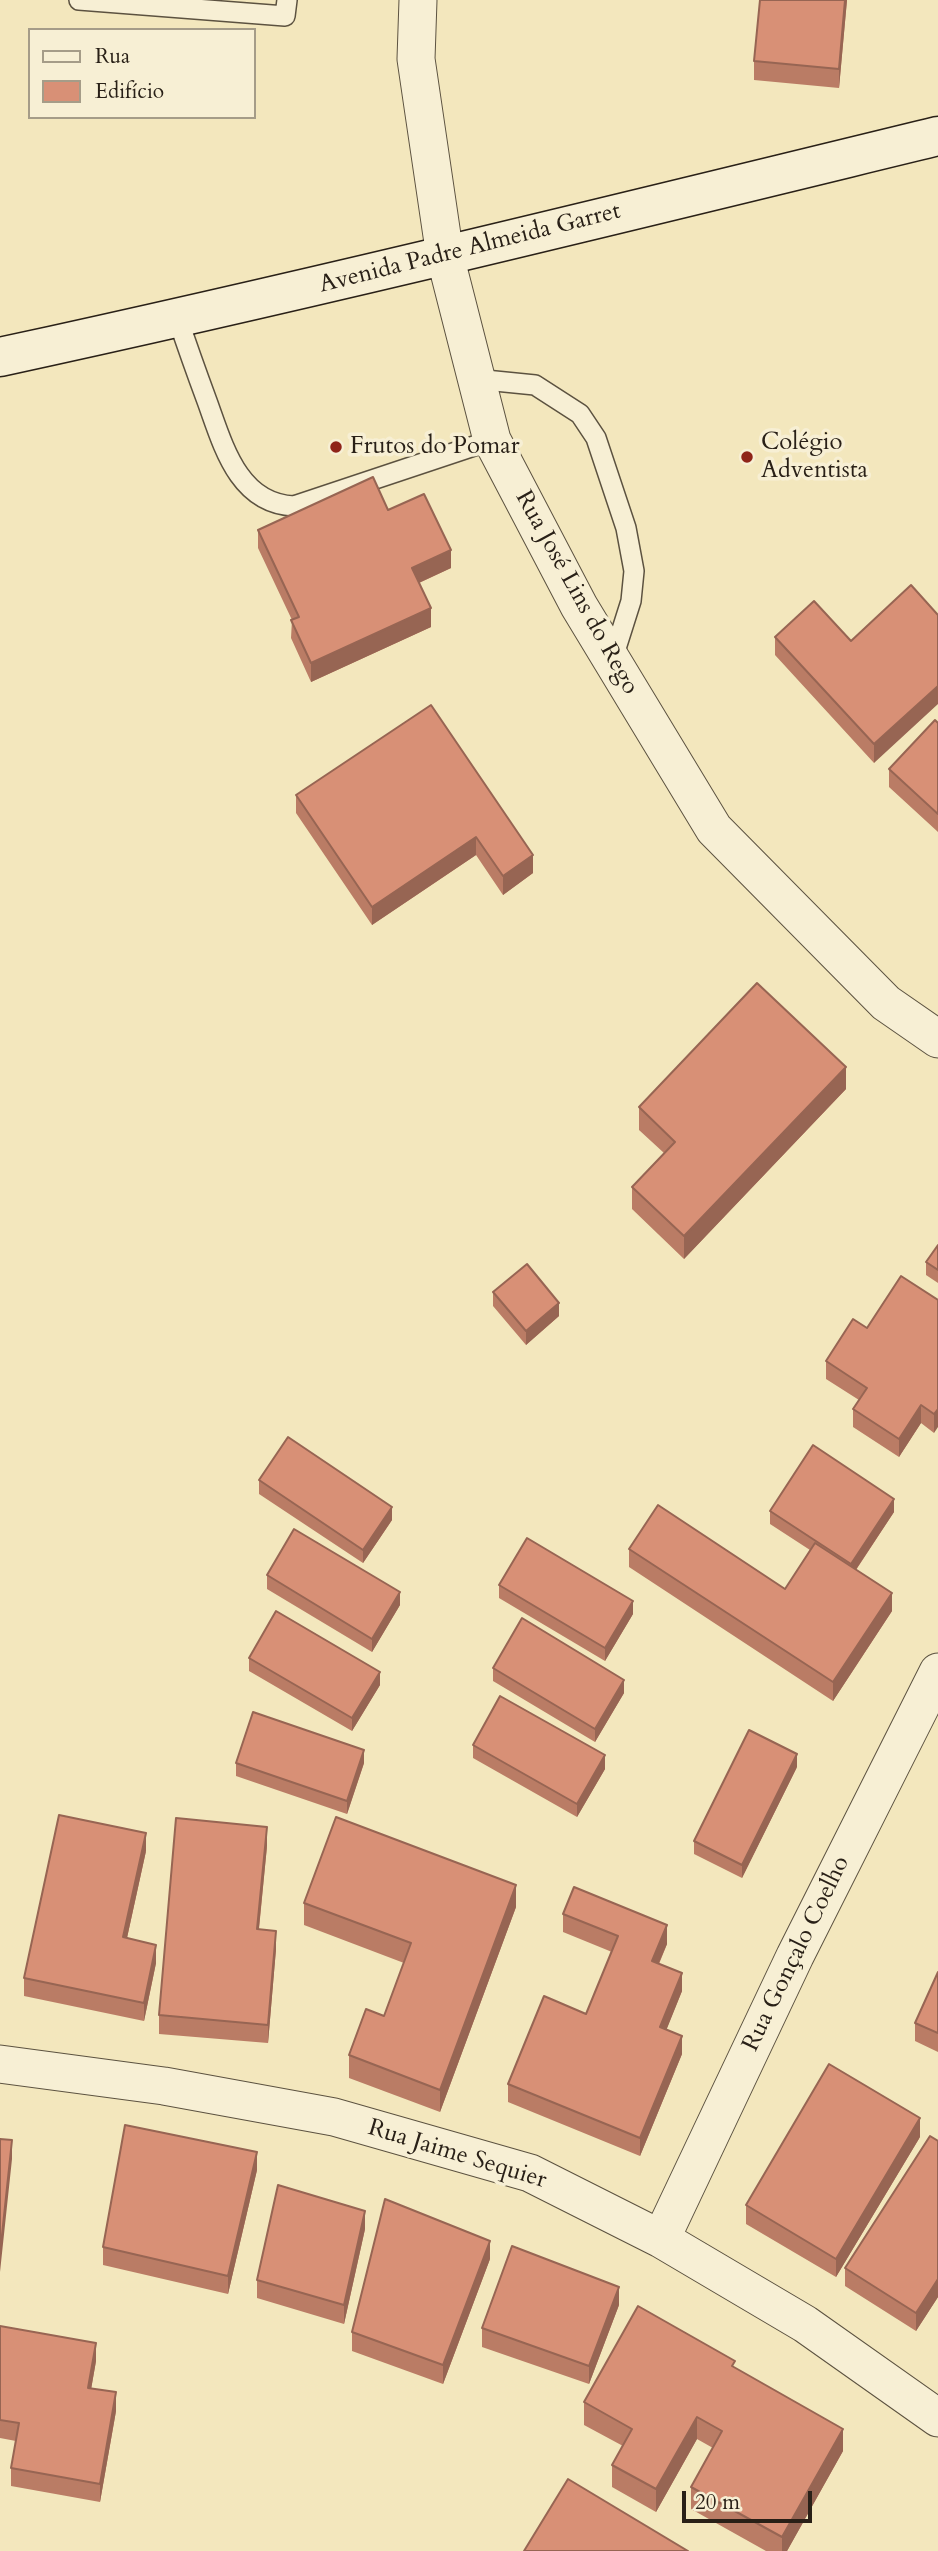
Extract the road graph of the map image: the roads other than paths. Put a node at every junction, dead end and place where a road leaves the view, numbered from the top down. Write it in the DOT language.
graph roads {
  1 [pos="79,0"];
  2 [pos="287,0"];
  3 [pos="418,0"];
  4 [pos="938,136"];
  5 [pos="445,256"];
  6 [pos="178,319"];
  7 [pos="0,357"];
  8 [pos="475,379"];
  9 [pos="492,440"];
  10 [pos="612,660"];
  11 [pos="938,1039"];
  12 [pos="938,1672"];
  13 [pos="0,2064"];
  14 [pos="661,2239"];
  15 [pos="938,2418"];
  1 -- 2 [label="lane"];
  3 -- 5 [label="street, Rua José Lins do Rego"];
  4 -- 5 [label="main road, Avenida Padre Almeida Garret"];
  5 -- 6 [label="main road, Avenida Padre Almeida Garret"];
  5 -- 8 [label="street, Rua José Lins do Rego"];
  6 -- 7 [label="main road, Avenida Padre Almeida Garret"];
  6 -- 9 [label="lane"];
  8 -- 9 [label="street, Rua José Lins do Rego"];
  8 -- 10 [label="lane"];
  9 -- 10 [label="street, Rua José Lins do Rego"];
  10 -- 11 [label="street, Rua José Lins do Rego"];
  12 -- 14 [label="street, Rua Gonçalo Coelho"];
  13 -- 14 [label="street, Rua Jaime Sequier"];
  14 -- 15 [label="street, Rua Jaime Sequier"];
}
